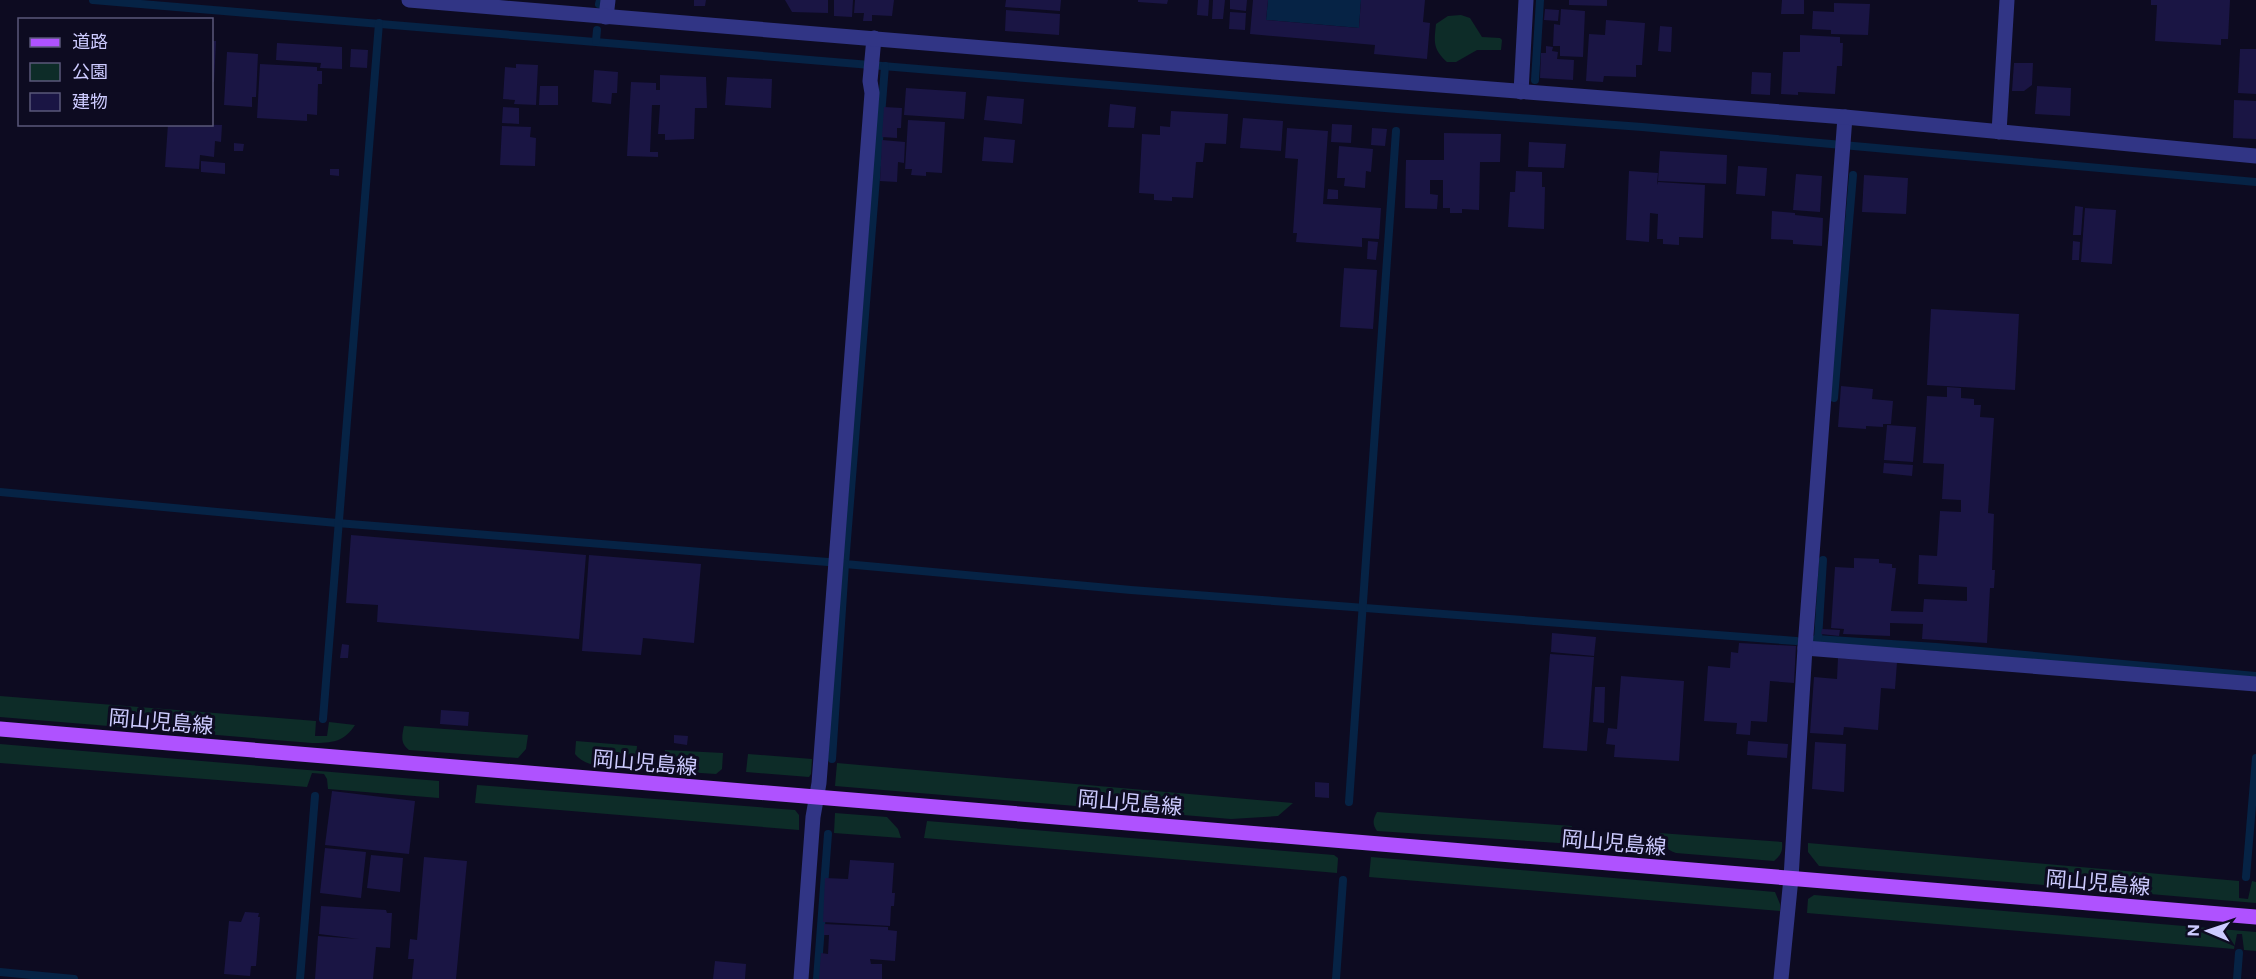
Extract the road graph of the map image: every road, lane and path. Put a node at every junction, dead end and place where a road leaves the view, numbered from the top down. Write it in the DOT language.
graph roads {
  1 [pos="409,0"];
  2 [pos="608,0"];
  3 [pos="1527,0"];
  4 [pos="2007,0"];
  5 [pos="606,17"];
  6 [pos="873,46"];
  7 [pos="1521,92"];
  8 [pos="1845,117"];
  9 [pos="1999,132"];
  10 [pos="2256,156"];
  11 [pos="1805,648"];
  12 [pos="2256,684"];
  13 [pos="0,729"];
  14 [pos="815,798"];
  15 [pos="1791,878"];
  16 [pos="2256,917"];
  17 [pos="801,979"];
  18 [pos="1781,979"];
  1 -- 5 [label="street"];
  2 -- 5 [label="street"];
  3 -- 7 [label="street"];
  4 -- 9 [label="street"];
  5 -- 6 [label="street"];
  6 -- 7 [label="street"];
  6 -- 14 [label="street"];
  7 -- 8 [label="street"];
  8 -- 9 [label="street"];
  8 -- 11 [label="street"];
  9 -- 10 [label="street"];
  11 -- 12 [label="street"];
  11 -- 15 [label="street"];
  13 -- 14 [label="main road, 岡山児島線"];
  14 -- 15 [label="main road, 岡山児島線"];
  14 -- 17 [label="street"];
  15 -- 16 [label="main road, 岡山児島線"];
  15 -- 18 [label="street"];
}
